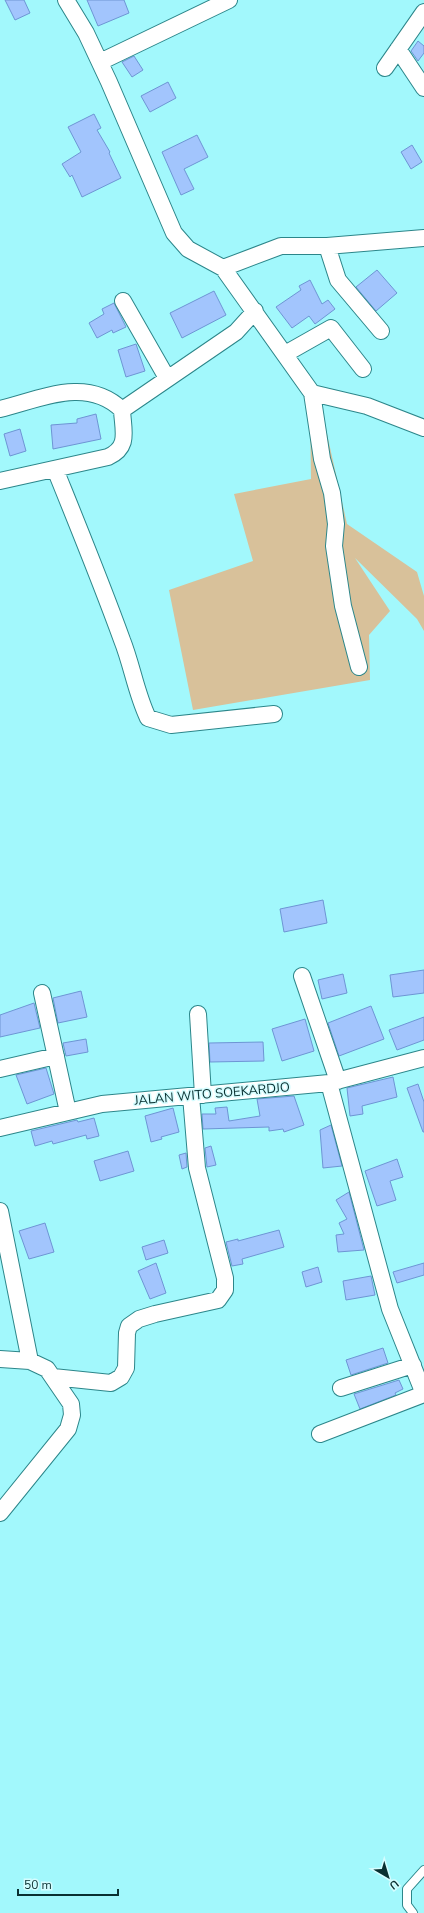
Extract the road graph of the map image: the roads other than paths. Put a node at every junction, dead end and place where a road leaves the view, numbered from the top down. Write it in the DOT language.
graph roads {
  1 [pos="66,0"];
  2 [pos="229,0"];
  3 [pos="424,12"];
  4 [pos="398,49"];
  5 [pos="100,62"];
  6 [pos="385,68"];
  7 [pos="424,88"];
  8 [pos="424,238"];
  9 [pos="326,246"];
  10 [pos="223,268"];
  11 [pos="123,301"];
  12 [pos="256,311"];
  13 [pos="381,331"];
  14 [pos="284,354"];
  15 [pos="363,369"];
  16 [pos="167,378"];
  17 [pos="312,393"];
  18 [pos="0,409"];
  19 [pos="122,410"];
  20 [pos="424,428"];
  21 [pos="55,469"];
  22 [pos="0,481"];
  23 [pos="359,667"];
  24 [pos="274,714"];
  25 [pos="302,976"];
  26 [pos="42,993"];
  27 [pos="198,1014"];
  28 [pos="56,1056"];
  29 [pos="424,1058"];
  30 [pos="0,1069"];
  31 [pos="334,1082"];
  32 [pos="197,1096"];
  33 [pos="68,1112"];
  34 [pos="0,1128"];
  35 [pos="0,1212"];
  36 [pos="0,1359"];
  37 [pos="30,1361"];
  38 [pos="413,1365"];
  39 [pos="52,1377"];
  40 [pos="341,1388"];
  41 [pos="424,1394"];
  42 [pos="320,1434"];
  43 [pos="0,1513"];
  44 [pos="424,1870"];
  45 [pos="413,1913"];
  1 -- 5 [label="street"];
  2 -- 5 [label="street"];
  3 -- 4 [label="street"];
  4 -- 6 [label="street"];
  4 -- 7 [label="street"];
  5 -- 10 [label="street"];
  8 -- 9 [label="street"];
  9 -- 10 [label="street"];
  9 -- 13 [label="street"];
  10 -- 12 [label="street"];
  11 -- 16 [label="street"];
  12 -- 14 [label="street"];
  12 -- 16 [label="street"];
  14 -- 15 [label="street"];
  14 -- 17 [label="street"];
  16 -- 19 [label="street"];
  17 -- 20 [label="street"];
  17 -- 23 [label="street"];
  18 -- 19 [label="street"];
  19 -- 21 [label="street"];
  21 -- 22 [label="street"];
  21 -- 24 [label="street"];
  25 -- 31 [label="street"];
  26 -- 28 [label="street"];
  27 -- 32 [label="street"];
  28 -- 30 [label="street"];
  28 -- 33 [label="street"];
  29 -- 31 [label="street, JALAN WITO SOEKARDJO"];
  31 -- 32 [label="street, JALAN WITO SOEKARDJO"];
  31 -- 38 [label="street"];
  32 -- 33 [label="street, JALAN WITO SOEKARDJO"];
  32 -- 39 [label="street"];
  33 -- 34 [label="street, JALAN WITO SOEKARDJO"];
  35 -- 37 [label="street"];
  36 -- 37 [label="street"];
  37 -- 39 [label="street"];
  38 -- 40 [label="street"];
  38 -- 41 [label="street"];
  39 -- 43 [label="street"];
  41 -- 42 [label="street"];
  44 -- 45 [label="lane"];
}
